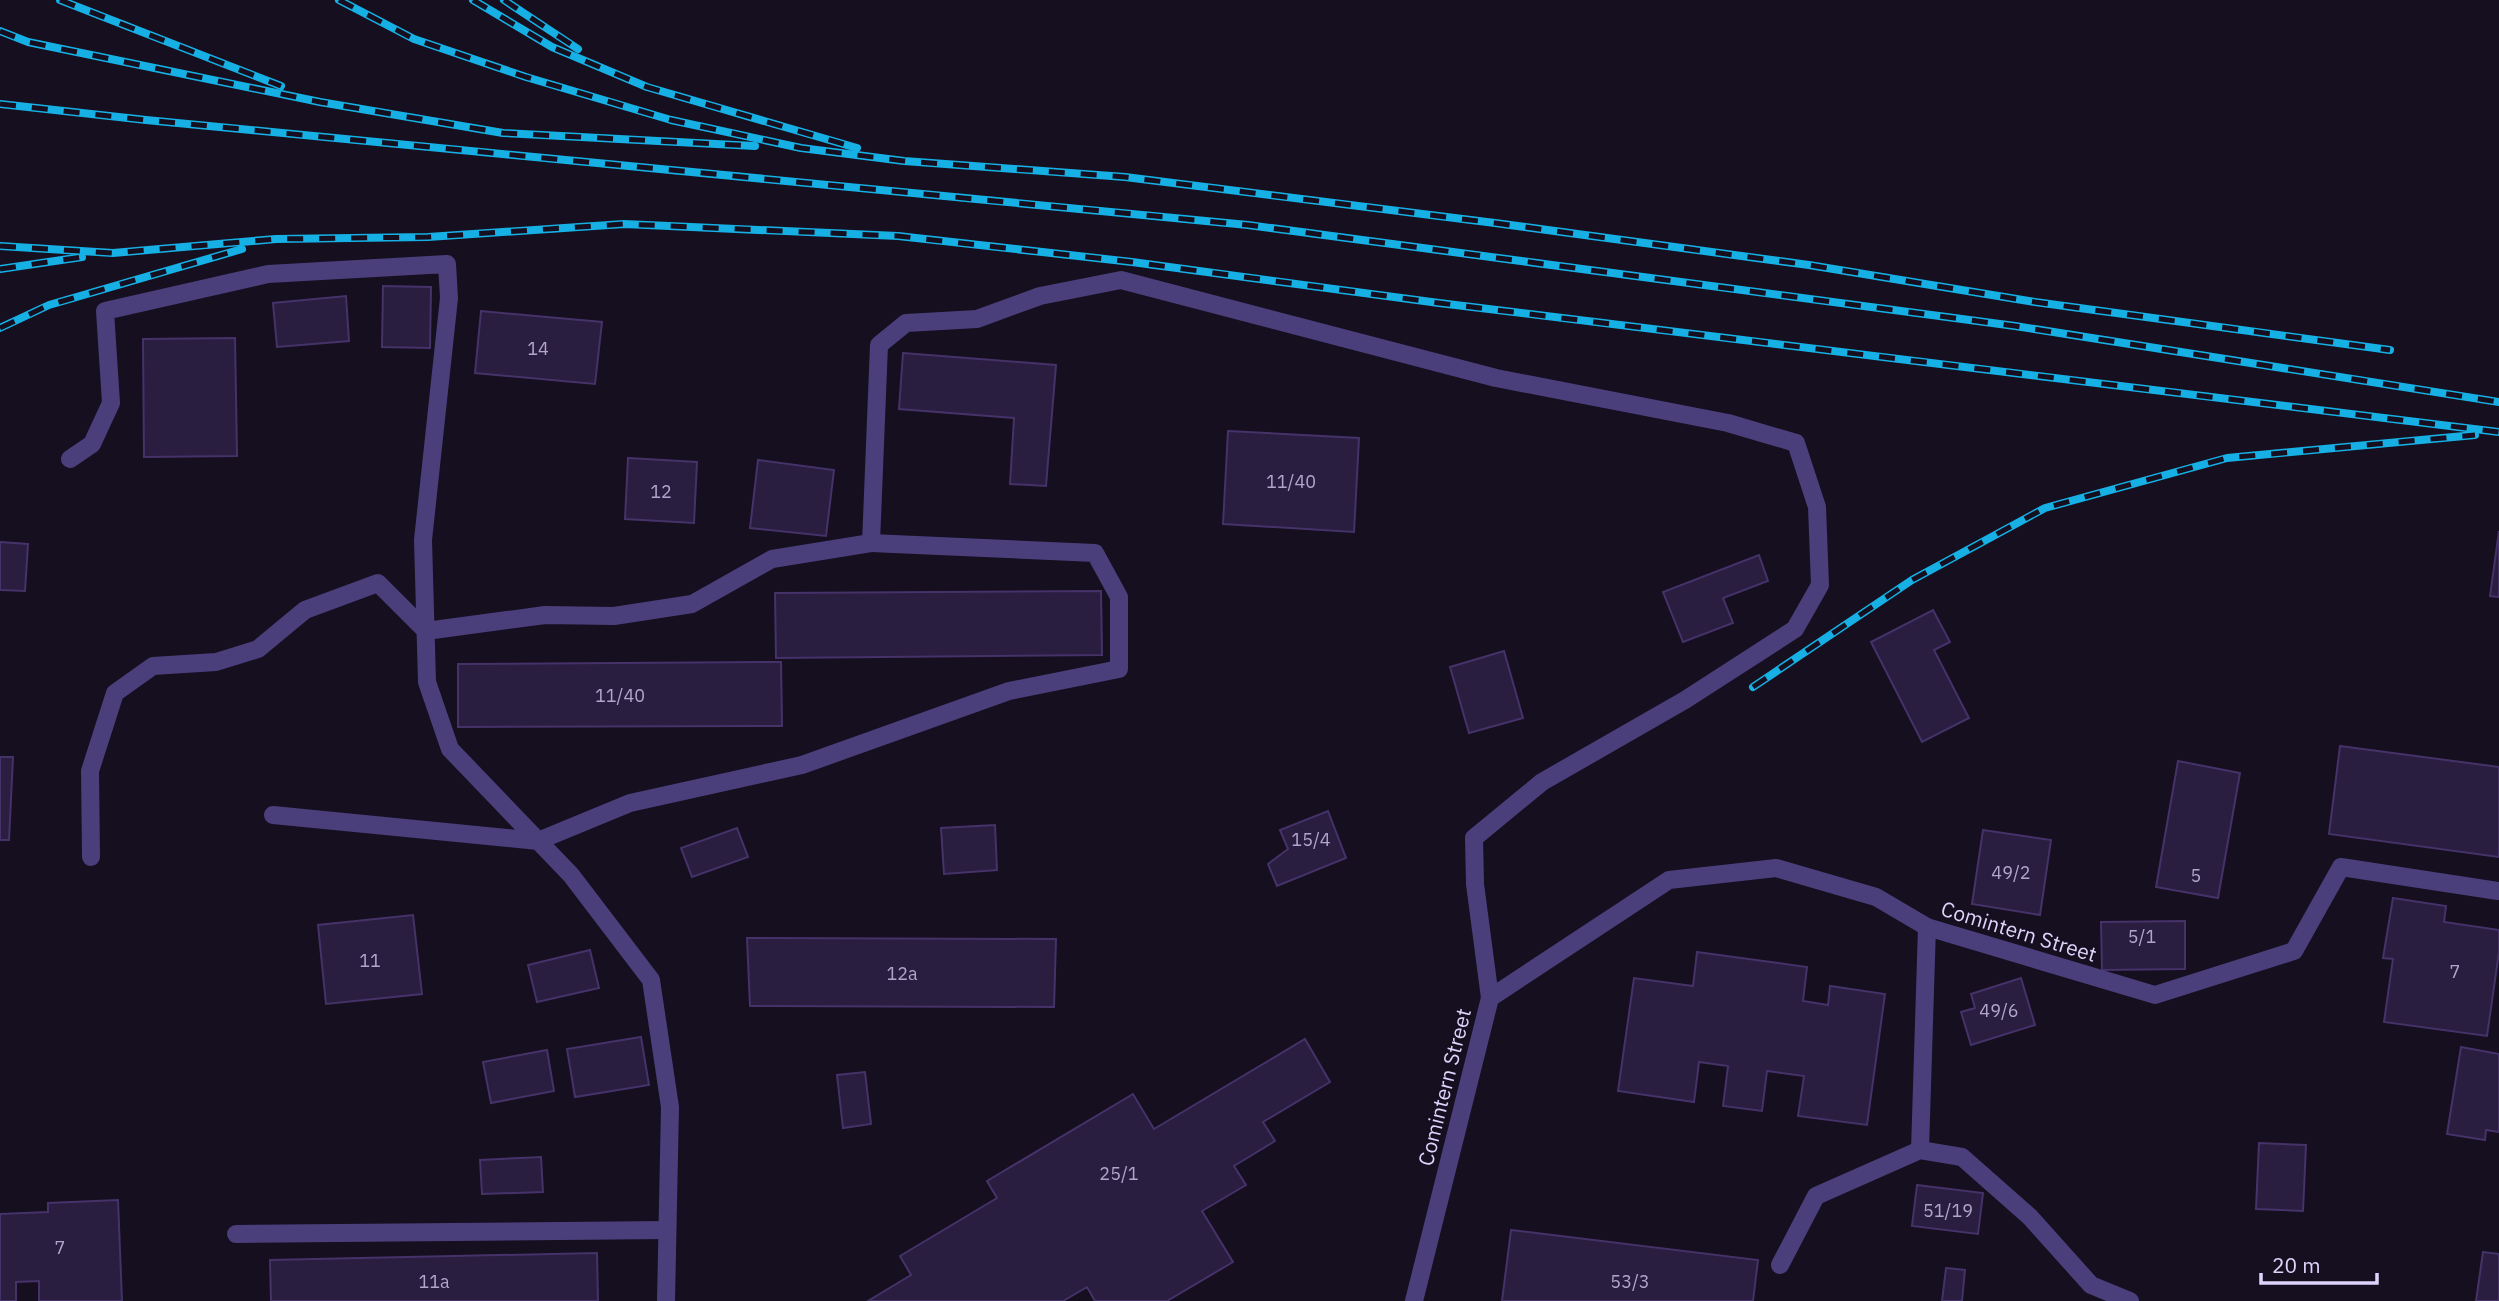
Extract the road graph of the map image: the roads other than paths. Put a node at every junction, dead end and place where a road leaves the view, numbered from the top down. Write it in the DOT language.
graph roads {
  1 [pos="70,460"];
  2 [pos="871,543"];
  3 [pos="426,631"];
  4 [pos="273,816"];
  5 [pos="538,841"];
  6 [pos="91,857"];
  7 [pos="2498,891"];
  8 [pos="1927,928"];
  9 [pos="1490,998"];
  10 [pos="1920,1150"];
  11 [pos="667,1230"];
  12 [pos="236,1234"];
  13 [pos="1780,1265"];
  14 [pos="666,1301"];
  15 [pos="1414,1301"];
  16 [pos="2130,1301"];
  1 -- 3 [label="street"];
  2 -- 3 [label="street"];
  2 -- 5 [label="street"];
  2 -- 9 [label="street"];
  3 -- 5 [label="street"];
  3 -- 6 [label="street"];
  4 -- 5 [label="street"];
  5 -- 11 [label="street"];
  7 -- 8 [label="street, Comintern Street"];
  8 -- 9 [label="street, Comintern Street"];
  8 -- 10 [label="street"];
  9 -- 15 [label="street, Comintern Street"];
  10 -- 13 [label="street"];
  10 -- 16 [label="street"];
  11 -- 12 [label="street"];
  11 -- 14 [label="street"];
}
